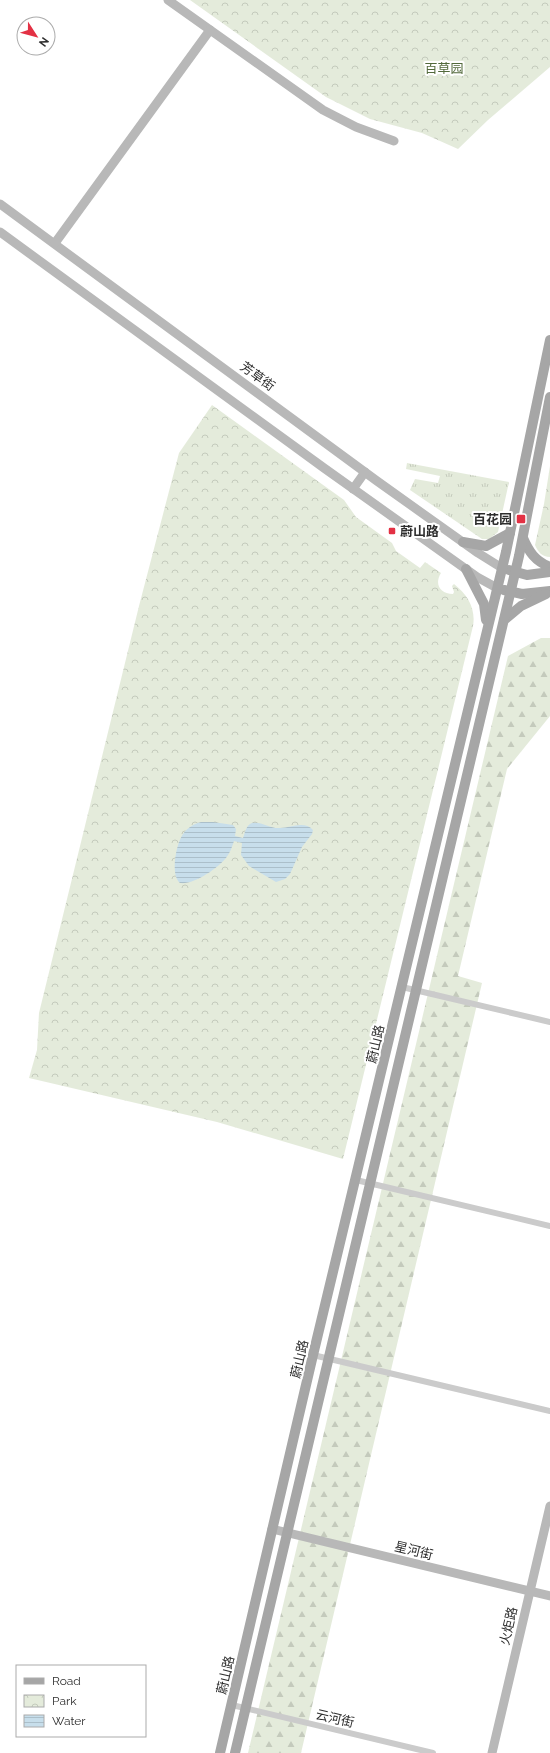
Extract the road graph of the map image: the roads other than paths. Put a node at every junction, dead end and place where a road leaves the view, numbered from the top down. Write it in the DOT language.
graph roads {
  1 [pos="168,0"];
  2 [pos="210,30"];
  3 [pos="394,141"];
  4 [pos="0,204"];
  5 [pos="0,232"];
  6 [pos="55,243"];
  7 [pos="550,340"];
  8 [pos="550,396"];
  9 [pos="365,472"];
  10 [pos="353,489"];
  11 [pos="510,533"];
  12 [pos="524,538"];
  13 [pos="463,542"];
  14 [pos="550,567"];
  15 [pos="502,568"];
  16 [pos="466,569"];
  17 [pos="515,572"];
  18 [pos="550,572"];
  19 [pos="497,588"];
  20 [pos="510,592"];
  21 [pos="550,592"];
  22 [pos="504,620"];
  23 [pos="486,628"];
  24 [pos="402,987"];
  25 [pos="416,990"];
  26 [pos="550,1022"];
  27 [pos="356,1180"];
  28 [pos="370,1183"];
  29 [pos="550,1226"];
  30 [pos="313,1355"];
  31 [pos="328,1359"];
  32 [pos="550,1411"];
  33 [pos="550,1506"];
  34 [pos="272,1529"];
  35 [pos="287,1533"];
  36 [pos="530,1591"];
  37 [pos="550,1596"];
  38 [pos="232,1704"];
  39 [pos="246,1708"];
  40 [pos="220,1753"];
  41 [pos="235,1753"];
  42 [pos="433,1753"];
  43 [pos="492,1753"];
  1 -- 2 [label="main road"];
  2 -- 3 [label="main road"];
  2 -- 6 [label="main road"];
  4 -- 6 [label="main road, 芳草街"];
  5 -- 10 [label="main road"];
  6 -- 9 [label="main road, 芳草街"];
  7 -- 11 [label="main road, 蔚山路"];
  8 -- 12 [label="main road"];
  9 -- 10 [label="main road"];
  9 -- 13 [label="main road, 芳草街"];
  10 -- 16 [label="main road"];
  11 -- 13 [label="main road"];
  11 -- 15 [label="main road, 蔚山路"];
  12 -- 14 [label="main road"];
  12 -- 17 [label="main road"];
  13 -- 15 [label="main road, 芳草街"];
  15 -- 17 [label="main road"];
  15 -- 19 [label="main road, 蔚山路"];
  16 -- 19 [label="main road"];
  16 -- 23 [label="main road"];
  17 -- 18 [label="main road"];
  17 -- 20 [label="main road"];
  19 -- 20 [label="main road"];
  19 -- 23 [label="main road, 蔚山路"];
  20 -- 21 [label="main road"];
  20 -- 22 [label="main road"];
  21 -- 22 [label="main road"];
  22 -- 25 [label="main road"];
  23 -- 24 [label="main road, 蔚山路"];
  24 -- 25 [label="street"];
  24 -- 27 [label="main road, 蔚山路"];
  25 -- 26 [label="street"];
  25 -- 28 [label="main road"];
  27 -- 28 [label="street"];
  27 -- 30 [label="main road, 蔚山路"];
  28 -- 29 [label="street"];
  28 -- 31 [label="main road"];
  30 -- 31 [label="street"];
  30 -- 34 [label="main road, 蔚山路"];
  31 -- 32 [label="street"];
  31 -- 35 [label="main road"];
  33 -- 36 [label="main road, 火炬路"];
  34 -- 35 [label="main road, 星河街"];
  34 -- 38 [label="main road, 蔚山路"];
  35 -- 36 [label="main road, 星河街"];
  35 -- 39 [label="main road"];
  36 -- 37 [label="main road, 星河街"];
  36 -- 43 [label="main road, 火炬路"];
  38 -- 39 [label="street, 云河街"];
  38 -- 40 [label="main road, 蔚山路"];
  39 -- 41 [label="main road"];
  39 -- 42 [label="street, 云河街"];
}
